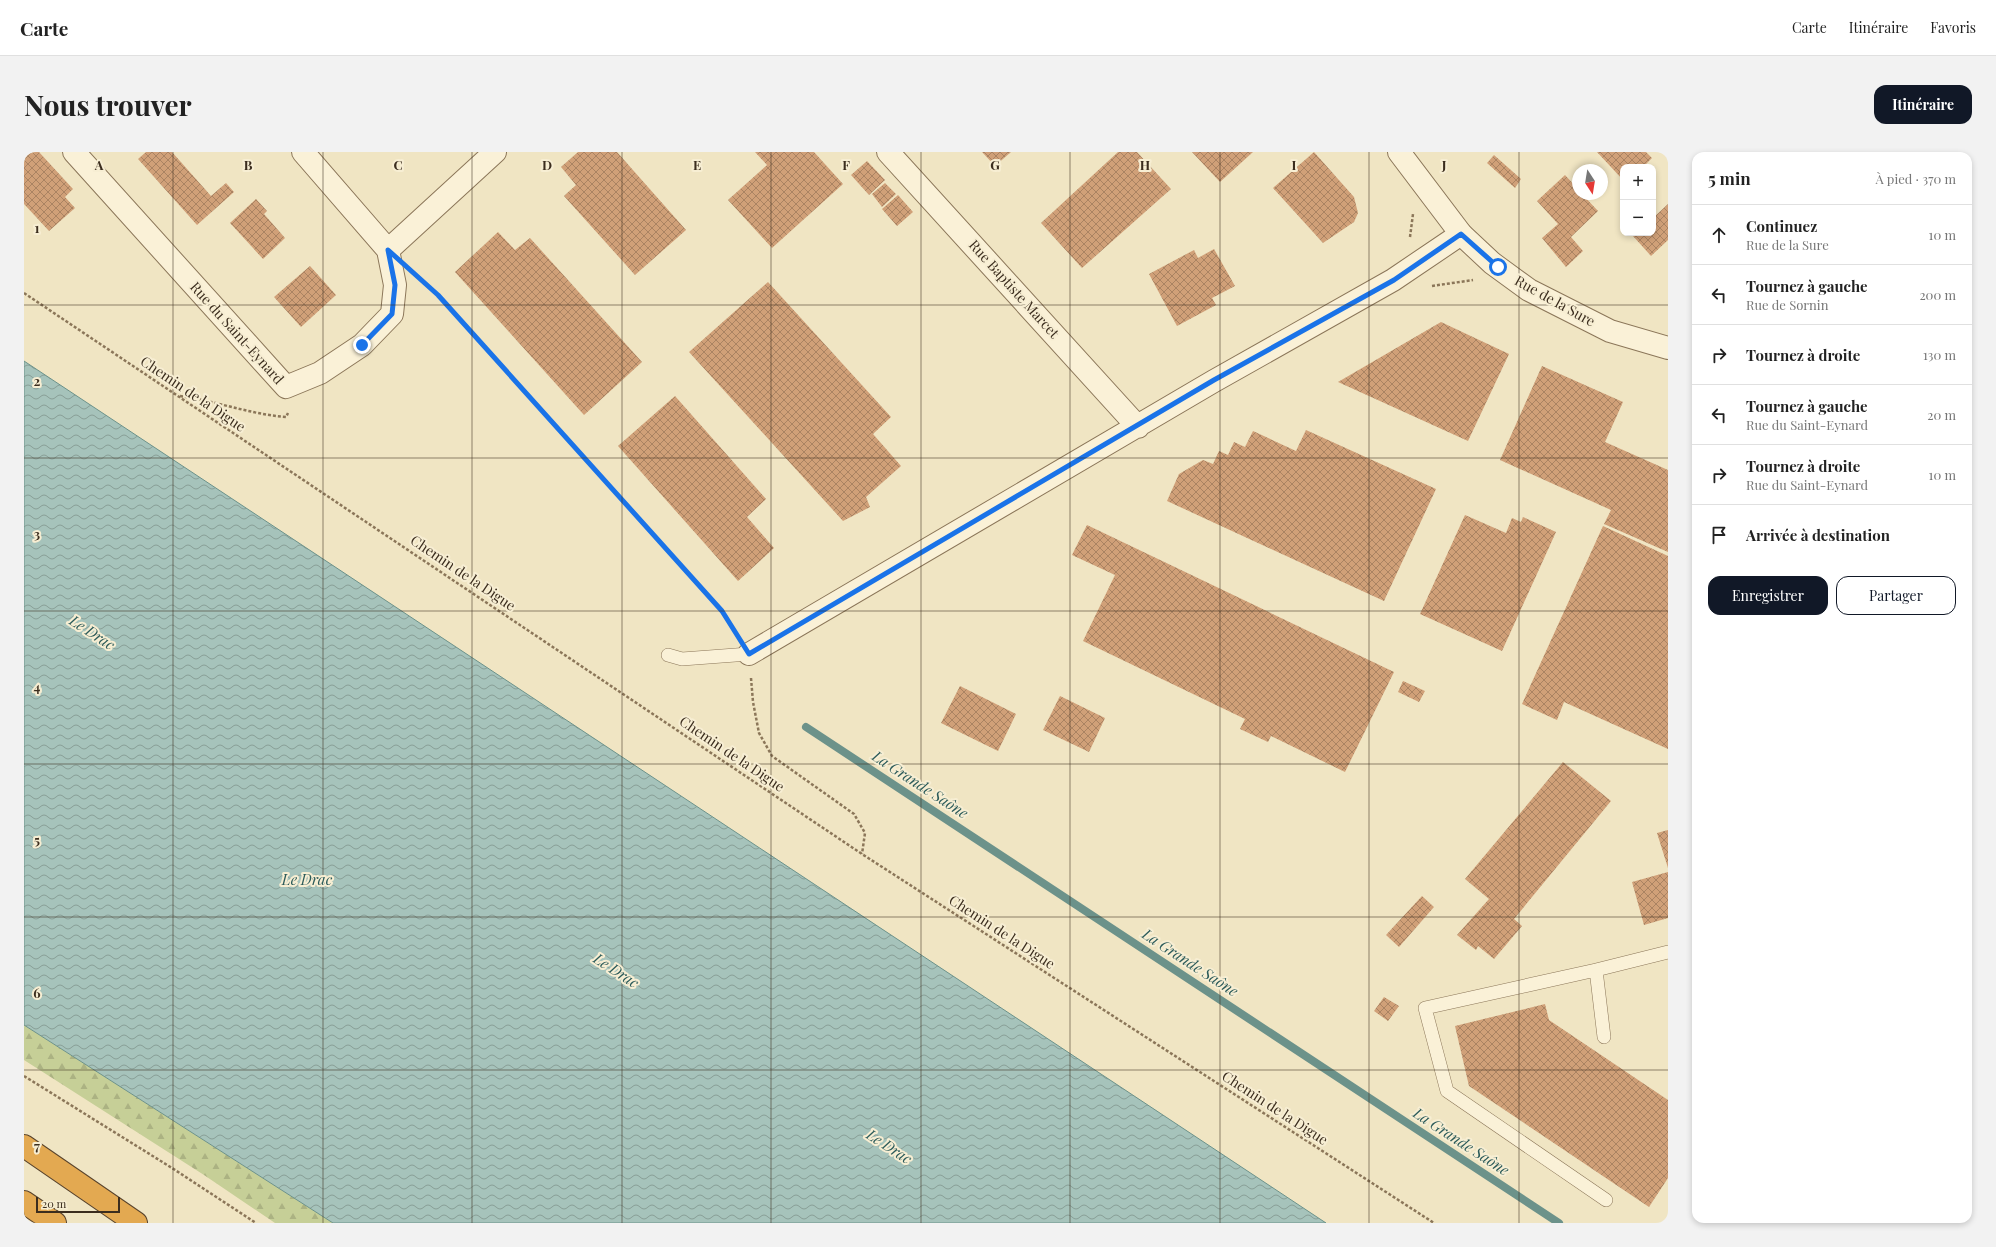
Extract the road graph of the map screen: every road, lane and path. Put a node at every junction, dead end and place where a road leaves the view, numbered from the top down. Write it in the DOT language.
graph roads {
  1 [pos="74,152"];
  2 [pos="303,152"];
  3 [pos="495,152"];
  4 [pos="888,152"];
  5 [pos="1399,152"];
  6 [pos="1461,234"];
  7 [pos="388,250"];
  8 [pos="24,293"];
  9 [pos="1668,348"];
  10 [pos="286,387"];
  11 [pos="177,396"];
  12 [pos="1138,427"];
  13 [pos="749,654"];
  14 [pos="668,655"];
  15 [pos="862,854"];
  16 [pos="1668,952"];
  17 [pos="1596,970"];
  18 [pos="1604,1037"];
  19 [pos="24,1076"];
  20 [pos="24,1146"];
  21 [pos="1606,1200"];
  22 [pos="24,1202"];
  23 [pos="55,1223"];
  24 [pos="136,1223"];
  25 [pos="256,1223"];
  26 [pos="1434,1223"];
  1 -- 10 [label="street, Rue du Saint-Eynard"];
  2 -- 7 [label="street"];
  3 -- 7 [label="street"];
  4 -- 12 [label="street, Rue Baptiste Marcet"];
  5 -- 6 [label="street, Rue de la Sure"];
  6 -- 9 [label="street, Rue de la Sure"];
  6 -- 12 [label="street"];
  7 -- 10 [label="street, Rue du Saint-Eynard"];
  7 -- 13 [label="path"];
  8 -- 11 [label="path, Chemin de la Digue"];
  10 -- 11 [label="path"];
  11 -- 15 [label="path, Chemin de la Digue"];
  12 -- 13 [label="street"];
  13 -- 14 [label="lane"];
  13 -- 15 [label="path"];
  15 -- 26 [label="path, Chemin de la Digue"];
  16 -- 17 [label="lane"];
  17 -- 18 [label="lane"];
  17 -- 21 [label="lane"];
  19 -- 25 [label="path"];
  20 -- 24 [label="highway"];
  22 -- 23 [label="highway"];
}
